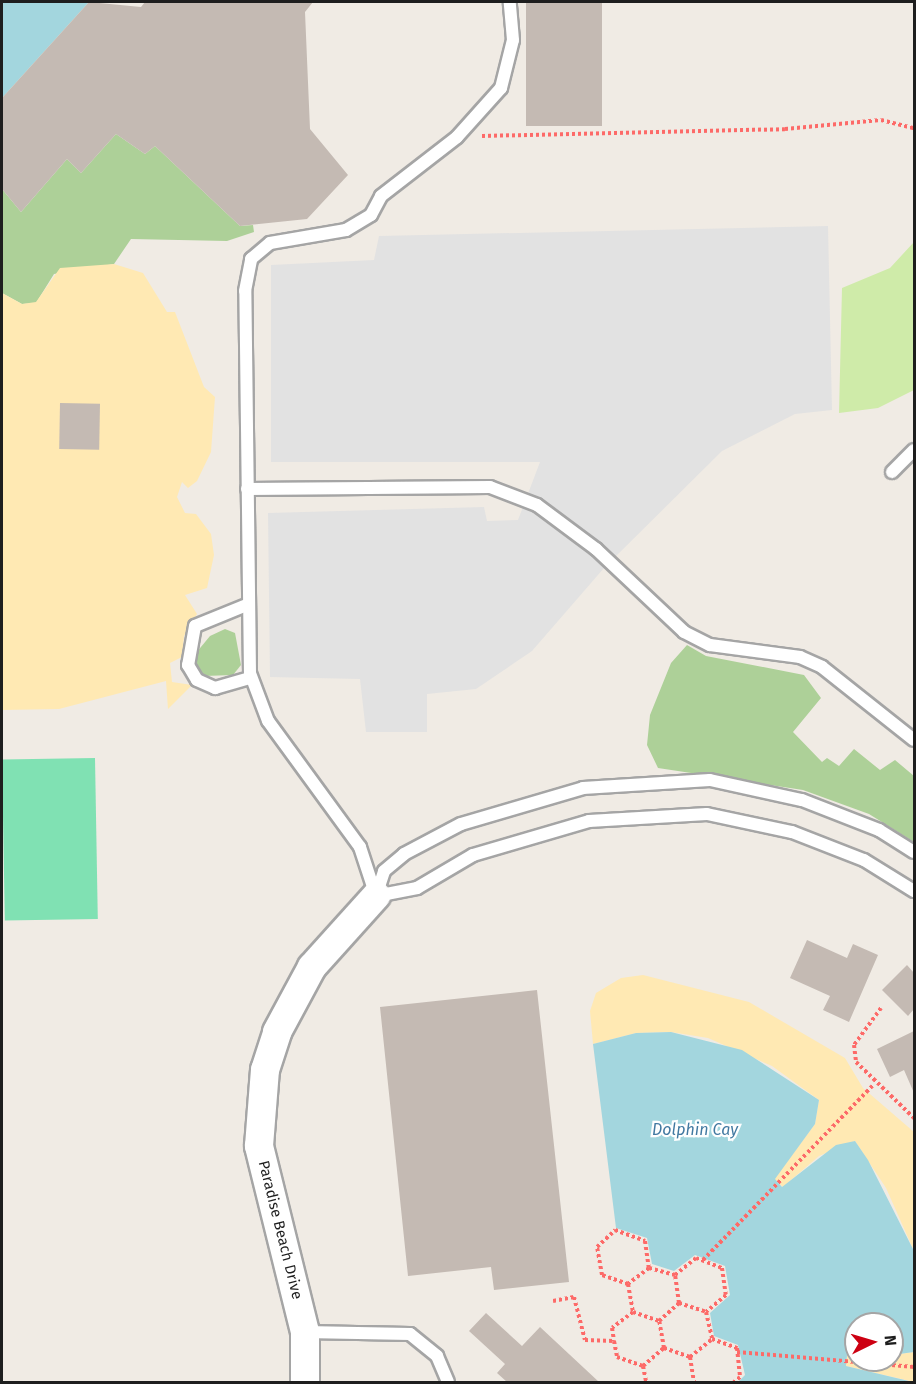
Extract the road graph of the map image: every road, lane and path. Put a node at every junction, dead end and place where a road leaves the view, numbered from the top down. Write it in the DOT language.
graph roads {
  1 [pos="510,2"];
  2 [pos="915,128"];
  3 [pos="457,137"];
  4 [pos="915,450"];
  5 [pos="892,472"];
  6 [pos="248,489"];
  7 [pos="249,604"];
  8 [pos="251,678"];
  9 [pos="915,740"];
  10 [pos="915,852"];
  11 [pos="915,891"];
  12 [pos="376,896"];
  13 [pos="881,1008"];
  14 [pos="874,1084"];
  15 [pos="915,1118"];
  16 [pos="703,1260"];
  17 [pos="649,1268"];
  18 [pos="675,1275"];
  19 [pos="628,1284"];
  20 [pos="553,1301"];
  21 [pos="679,1303"];
  22 [pos="633,1312"];
  23 [pos="706,1312"];
  24 [pos="659,1321"];
  25 [pos="305,1332"];
  26 [pos="712,1339"];
  27 [pos="614,1341"];
  28 [pos="664,1348"];
  29 [pos="737,1352"];
  30 [pos="690,1357"];
  31 [pos="643,1366"];
  32 [pos="915,1367"];
  33 [pos="305,1383"];
  34 [pos="448,1383"];
  35 [pos="646,1383"];
  36 [pos="694,1383"];
  37 [pos="734,1383"];
  1 -- 3 [label="lane"];
  2 -- 3 [label="path"];
  3 -- 6 [label="lane"];
  4 -- 5 [label="lane"];
  6 -- 7 [label="lane"];
  6 -- 9 [label="lane"];
  7 -- 8 [label="lane"];
  7 -- 8 [label="lane"];
  8 -- 12 [label="lane"];
  10 -- 12 [label="lane"];
  11 -- 12 [label="lane"];
  12 -- 25 [label="street, Paradise Beach Drive"];
  13 -- 14 [label="path"];
  14 -- 15 [label="path"];
  14 -- 16 [label="path"];
  16 -- 18 [label="path"];
  16 -- 23 [label="path"];
  17 -- 18 [label="path"];
  17 -- 19 [label="path"];
  17 -- 19 [label="path"];
  18 -- 21 [label="path"];
  19 -- 22 [label="path"];
  20 -- 27 [label="path"];
  21 -- 23 [label="path"];
  21 -- 24 [label="path"];
  22 -- 24 [label="path"];
  22 -- 27 [label="path"];
  23 -- 26 [label="path"];
  24 -- 28 [label="path"];
  25 -- 33 [label="street, Paradise Beach Drive"];
  25 -- 34 [label="lane"];
  26 -- 29 [label="path"];
  26 -- 30 [label="path"];
  27 -- 31 [label="path"];
  28 -- 30 [label="path"];
  28 -- 31 [label="path"];
  29 -- 32 [label="path"];
  29 -- 37 [label="path"];
  30 -- 36 [label="path"];
  31 -- 35 [label="path"];
}
